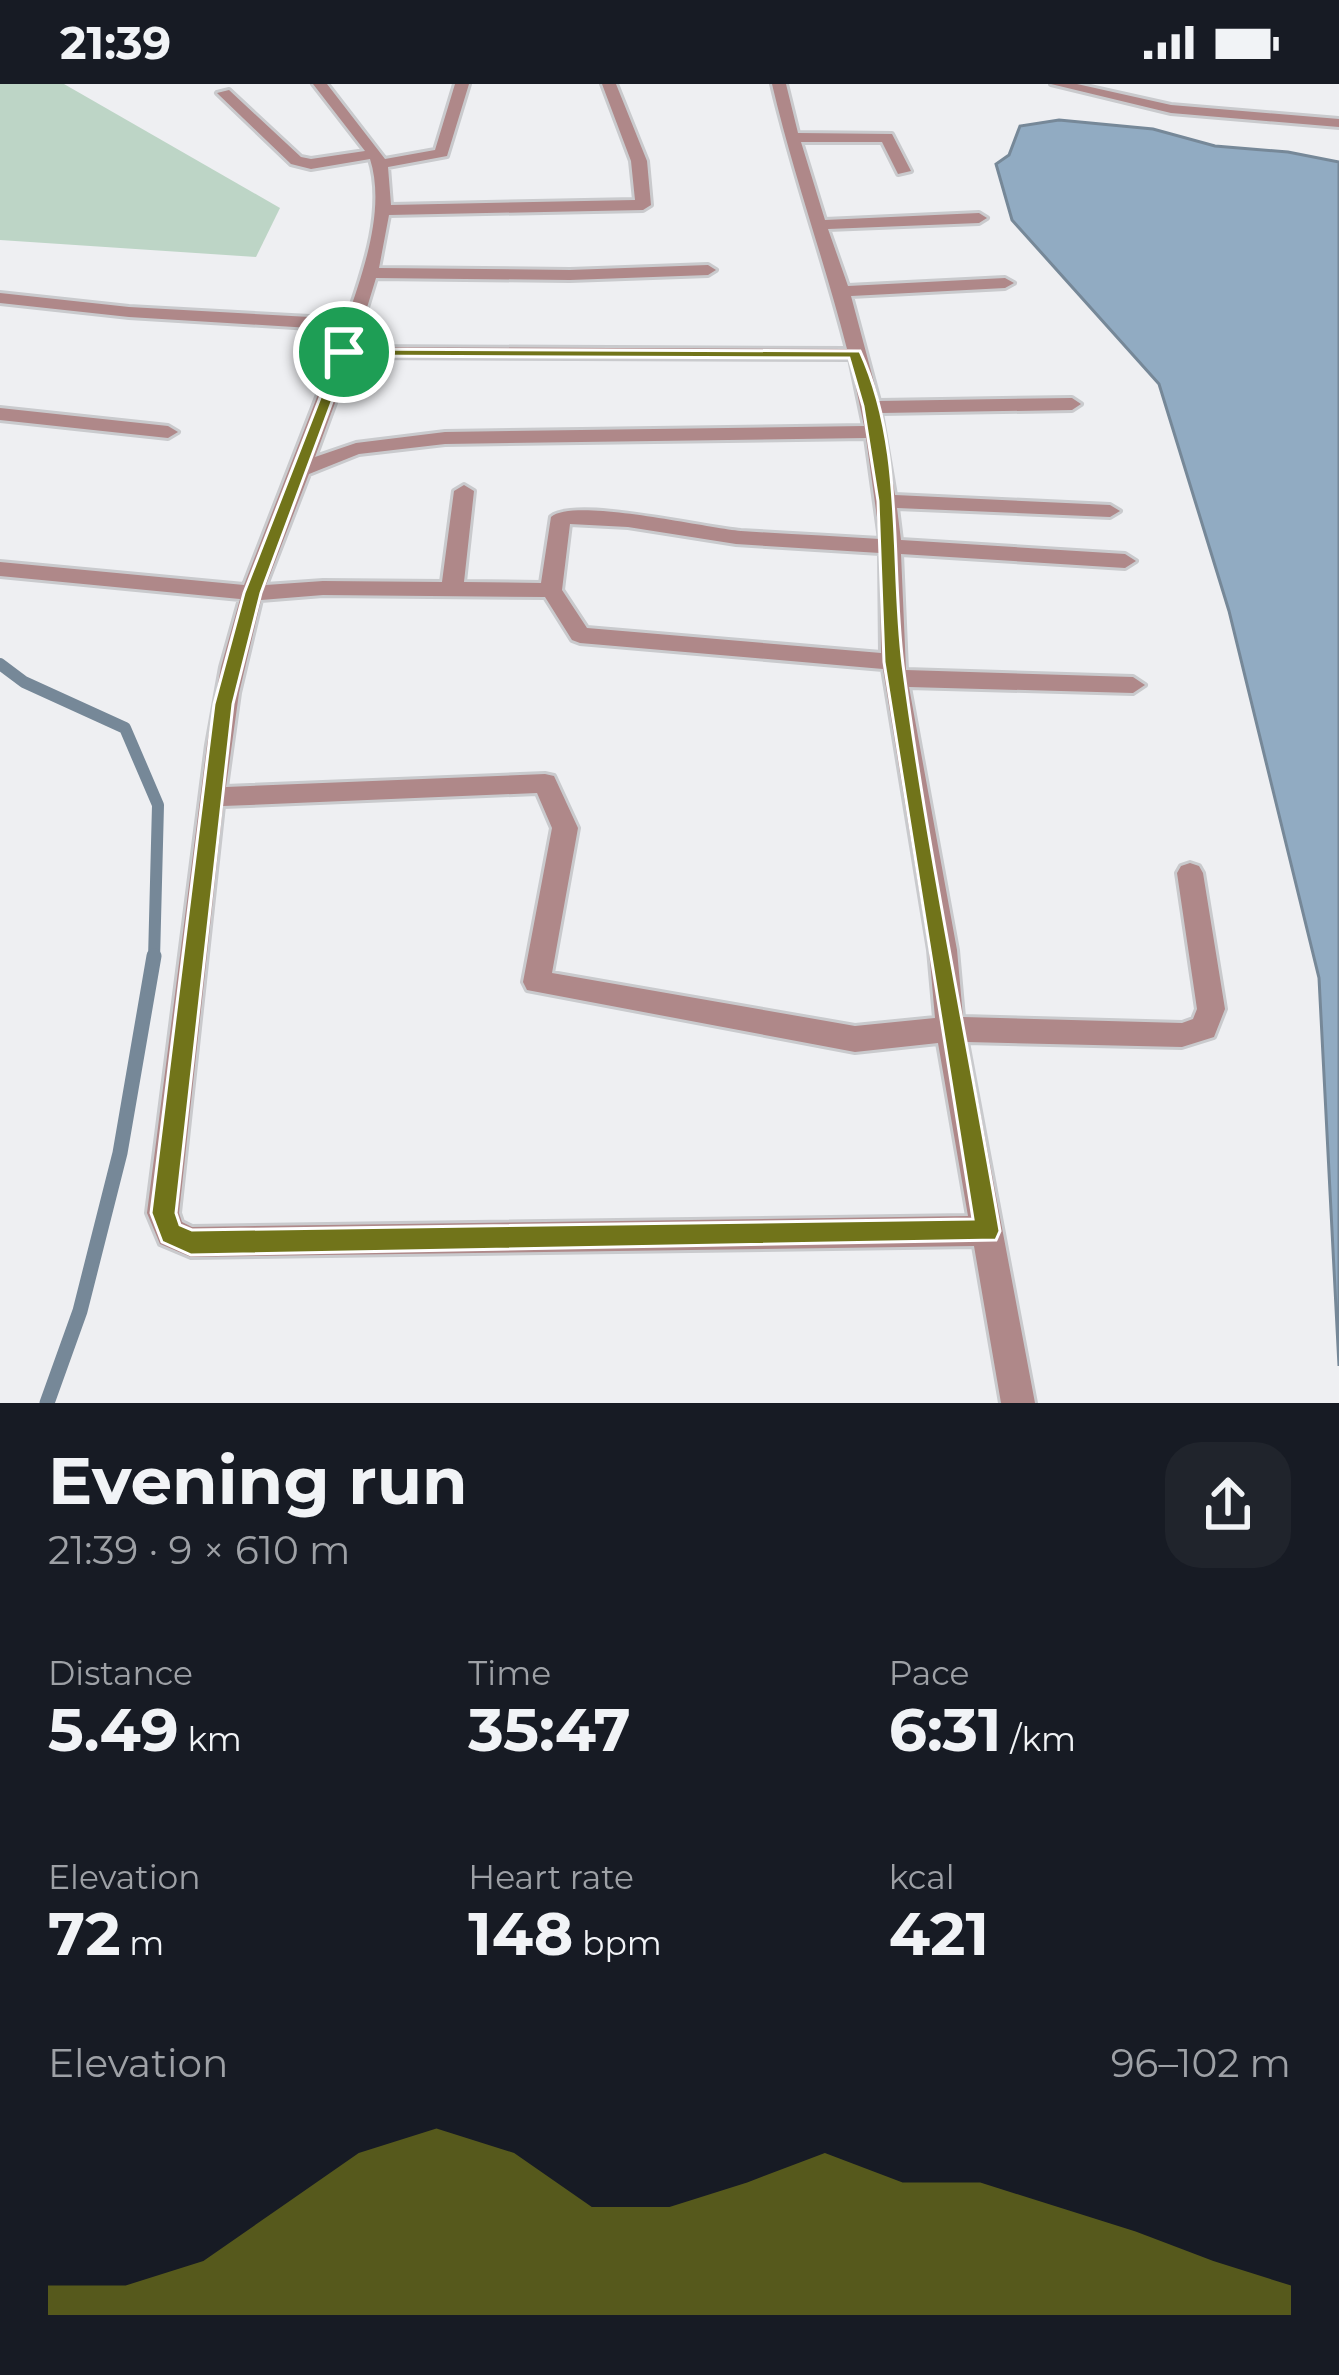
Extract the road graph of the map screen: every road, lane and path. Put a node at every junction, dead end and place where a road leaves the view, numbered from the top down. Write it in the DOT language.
graph roads {
  1 [pos="320,84"];
  2 [pos="462,84"];
  3 [pos="610,84"];
  4 [pos="779,84"];
  5 [pos="1058,84"];
  6 [pos="224,93"];
  7 [pos="1339,123"];
  8 [pos="791,138"];
  9 [pos="376,159"];
  10 [pos="904,171"];
  11 [pos="385,210"];
  12 [pos="979,218"];
  13 [pos="818,225"];
  14 [pos="708,270"];
  15 [pos="368,273"];
  16 [pos="1005,283"];
  17 [pos="841,292"];
  18 [pos="0,298"];
  19 [pos="355,325"];
  20 [pos="344,352"];
  21 [pos="855,354"];
  22 [pos="1072,404"];
  23 [pos="871,406"];
  24 [pos="0,414"];
  25 [pos="168,432"];
  26 [pos="875,433"];
  27 [pos="300,470"];
  28 [pos="464,491"];
  29 [pos="886,501"];
  30 [pos="1110,511"];
  31 [pos="890,544"];
  32 [pos="1125,561"];
  33 [pos="0,569"];
  34 [pos="452,588"];
  35 [pos="551,590"];
  36 [pos="253,593"];
  37 [pos="895,670"];
  38 [pos="1133,685"];
  39 [pos="212,797"];
  40 [pos="1190,873"];
  41 [pos="950,1029"];
  42 [pos="987,1231"];
  43 [pos="1018,1403"];
  1 -- 9 [label="street"];
  2 -- 9 [label="street"];
  3 -- 11 [label="street"];
  4 -- 8 [label="street"];
  5 -- 7 [label="street"];
  6 -- 9 [label="street"];
  8 -- 10 [label="street"];
  8 -- 13 [label="street"];
  9 -- 11 [label="street"];
  11 -- 15 [label="street"];
  12 -- 13 [label="street"];
  13 -- 17 [label="street"];
  14 -- 15 [label="street"];
  15 -- 19 [label="street"];
  16 -- 17 [label="street"];
  17 -- 21 [label="street"];
  18 -- 19 [label="street"];
  19 -- 20 [label="street"];
  20 -- 21 [label="street"];
  20 -- 27 [label="street"];
  21 -- 23 [label="street"];
  22 -- 23 [label="street"];
  23 -- 26 [label="street"];
  24 -- 25 [label="street"];
  26 -- 27 [label="street"];
  26 -- 29 [label="street"];
  27 -- 36 [label="street"];
  28 -- 34 [label="street"];
  29 -- 30 [label="street"];
  29 -- 31 [label="street"];
  31 -- 32 [label="street"];
  31 -- 35 [label="street"];
  31 -- 37 [label="street"];
  33 -- 36 [label="street"];
  34 -- 35 [label="street"];
  34 -- 36 [label="street"];
  35 -- 37 [label="street"];
  36 -- 39 [label="street"];
  37 -- 38 [label="street"];
  37 -- 41 [label="street"];
  39 -- 41 [label="street"];
  39 -- 42 [label="street"];
  40 -- 41 [label="street"];
  41 -- 42 [label="street"];
  42 -- 43 [label="street"];
}
